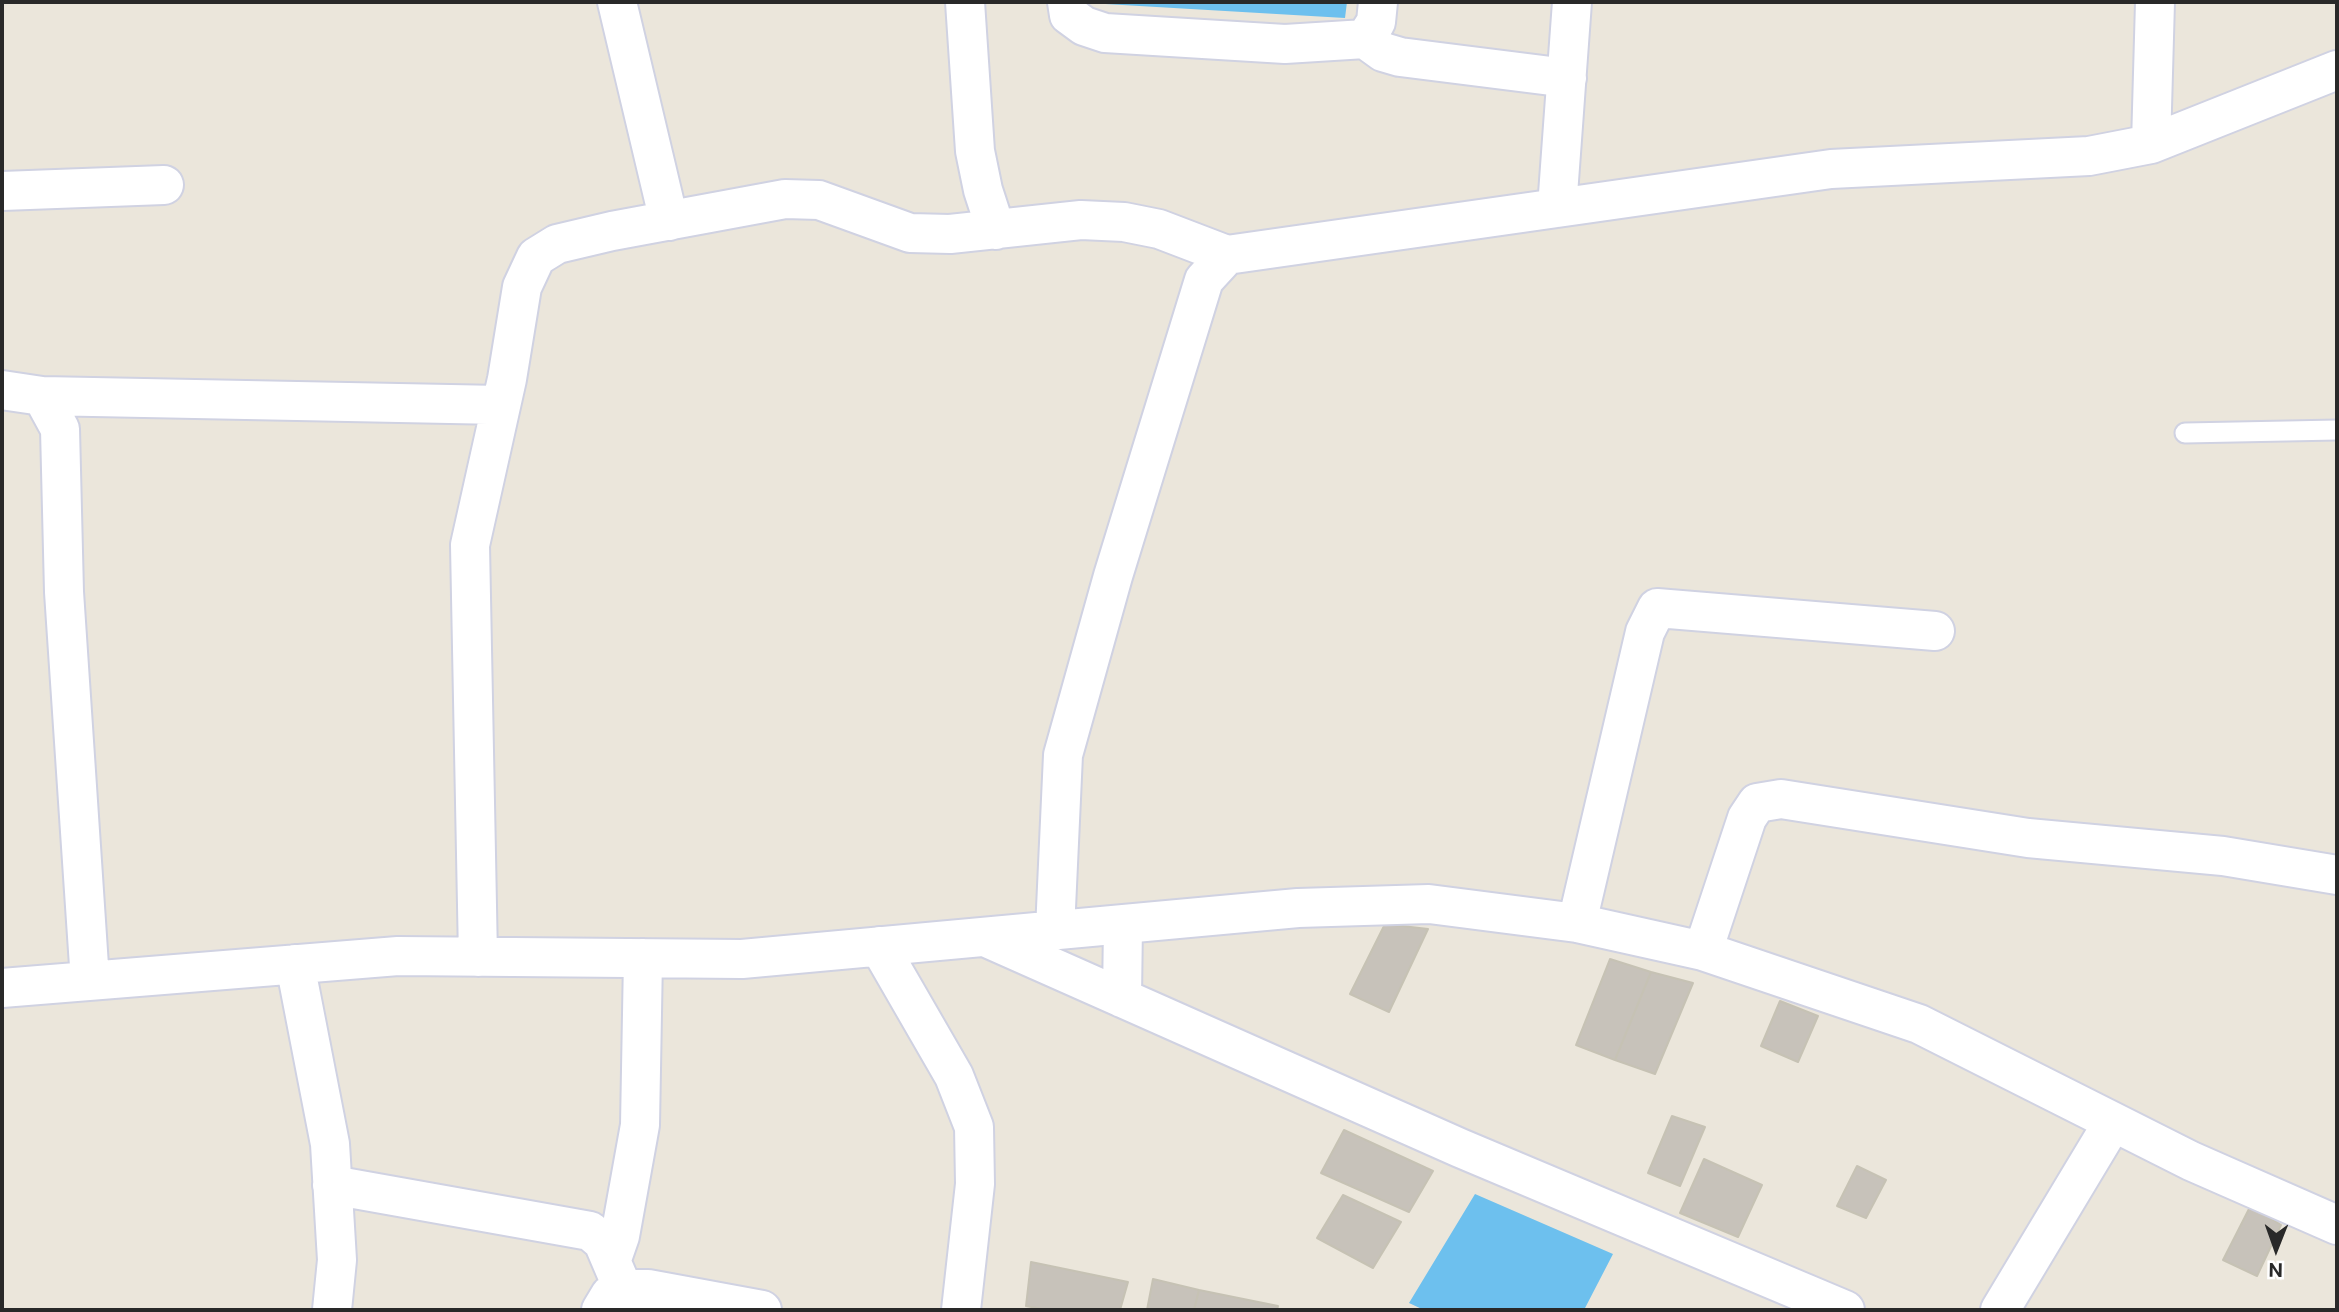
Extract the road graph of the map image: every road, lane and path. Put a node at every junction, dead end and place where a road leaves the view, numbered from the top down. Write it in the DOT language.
graph roads {
  1 [pos="617,2"];
  2 [pos="965,2"];
  3 [pos="1068,2"];
  4 [pos="1378,2"];
  5 [pos="1572,2"];
  6 [pos="2155,2"];
  7 [pos="1364,39"];
  8 [pos="2337,70"];
  9 [pos="1567,78"];
  10 [pos="2151,144"];
  11 [pos="164,185"];
  12 [pos="2,191"];
  13 [pos="1557,208"];
  14 [pos="669,221"];
  15 [pos="996,230"];
  16 [pos="1227,255"];
  17 [pos="2,390"];
  18 [pos="42,396"];
  19 [pos="501,405"];
  20 [pos="2337,430"];
  21 [pos="2185,433"];
  22 [pos="1935,631"];
  23 [pos="2337,875"];
  24 [pos="1577,923"];
  25 [pos="1123,924"];
  26 [pos="1055,930"];
  27 [pos="984,936"];
  28 [pos="879,946"];
  29 [pos="1703,951"];
  30 [pos="478,957"];
  31 [pos="643,958"];
  32 [pos="295,964"];
  33 [pos="90,981"];
  34 [pos="2,988"];
  35 [pos="1122,998"];
  36 [pos="2113,1122"];
  37 [pos="332,1185"];
  38 [pos="2337,1225"];
  39 [pos="612,1286"];
  40 [pos="331,1310"];
  41 [pos="762,1310"];
  42 [pos="961,1310"];
  43 [pos="1845,1310"];
  44 [pos="2000,1310"];
  1 -- 14 [label="street"];
  2 -- 15 [label="street"];
  3 -- 7 [label="street"];
  4 -- 7 [label="street"];
  5 -- 9 [label="street"];
  6 -- 10 [label="street"];
  7 -- 9 [label="street"];
  8 -- 10 [label="street"];
  9 -- 13 [label="street"];
  10 -- 13 [label="street"];
  11 -- 12 [label="street"];
  13 -- 16 [label="street"];
  14 -- 15 [label="street"];
  14 -- 19 [label="street"];
  15 -- 16 [label="street"];
  16 -- 26 [label="street"];
  17 -- 18 [label="street"];
  18 -- 19 [label="street"];
  18 -- 33 [label="street"];
  19 -- 30 [label="street"];
  20 -- 21 [label="lane"];
  22 -- 24 [label="street"];
  23 -- 29 [label="street"];
  24 -- 25 [label="street"];
  24 -- 29 [label="street"];
  25 -- 26 [label="street"];
  25 -- 35 [label="street"];
  26 -- 27 [label="street"];
  27 -- 28 [label="street"];
  27 -- 35 [label="street"];
  28 -- 31 [label="street"];
  28 -- 42 [label="street"];
  29 -- 36 [label="street"];
  30 -- 31 [label="street"];
  30 -- 32 [label="street"];
  31 -- 39 [label="street"];
  32 -- 33 [label="street"];
  32 -- 37 [label="street"];
  33 -- 34 [label="street"];
  35 -- 43 [label="street"];
  36 -- 38 [label="street"];
  36 -- 44 [label="street"];
  37 -- 39 [label="street"];
  37 -- 40 [label="street"];
  39 -- 41 [label="street"];
}
